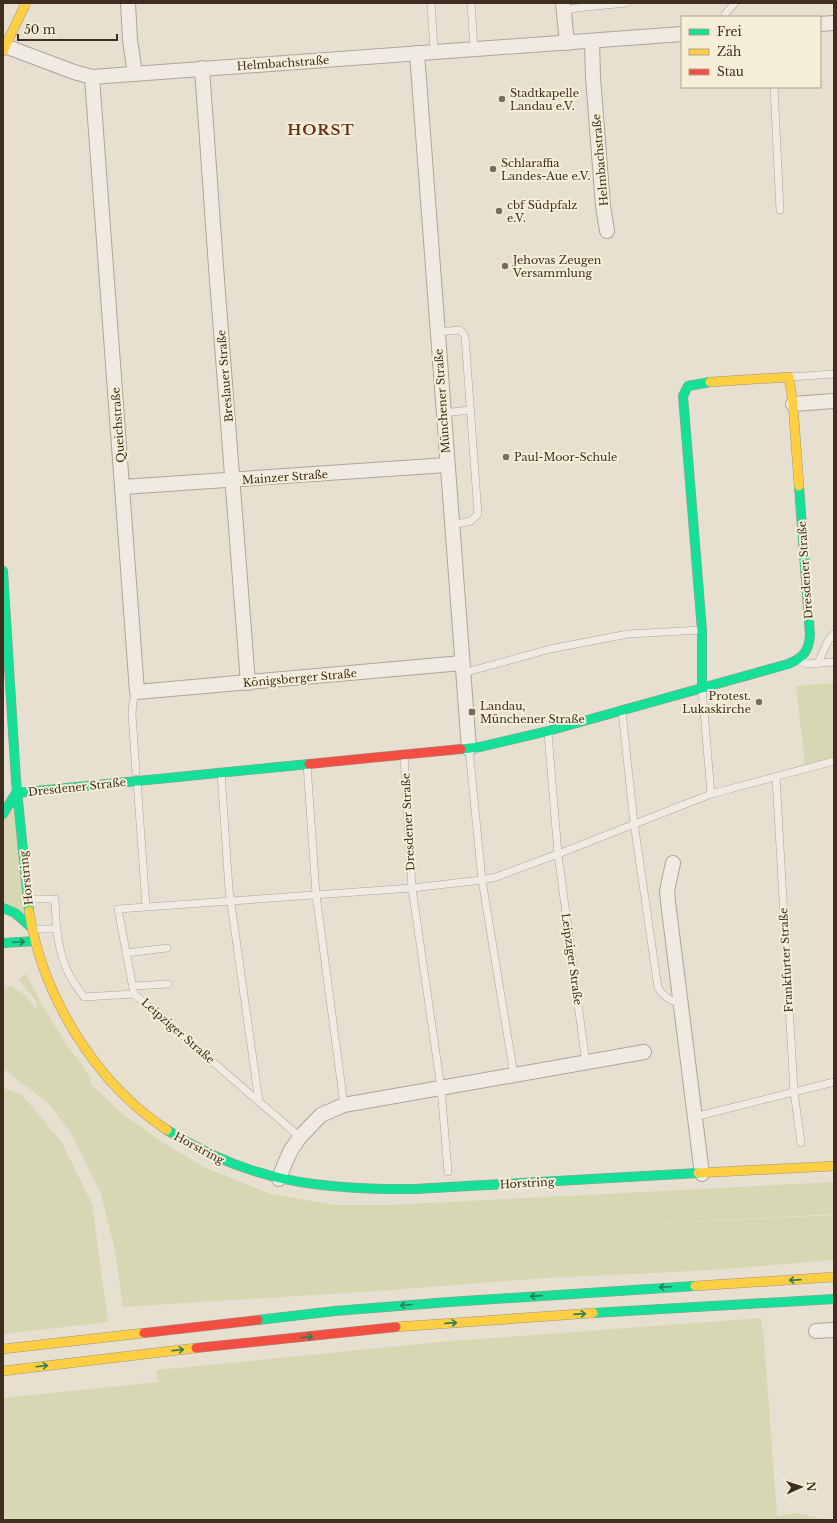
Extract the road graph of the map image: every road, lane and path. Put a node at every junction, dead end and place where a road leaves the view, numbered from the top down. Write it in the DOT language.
graph roads {
  1 [pos="26,3"];
  2 [pos="128,3"];
  3 [pos="431,3"];
  4 [pos="471,3"];
  5 [pos="626,3"];
  6 [pos="735,3"];
  7 [pos="563,7"];
  8 [pos="725,16"];
  9 [pos="834,23"];
  10 [pos="821,24"];
  11 [pos="681,34"];
  12 [pos="592,41"];
  13 [pos="566,43"];
  14 [pos="4,48"];
  15 [pos="474,50"];
  16 [pos="434,52"];
  17 [pos="417,53"];
  18 [pos="202,68"];
  19 [pos="135,74"];
  20 [pos="92,76"];
  21 [pos="774,88"];
  22 [pos="780,210"];
  23 [pos="607,230"];
  24 [pos="437,332"];
  25 [pos="834,374"];
  26 [pos="789,377"];
  27 [pos="834,401"];
  28 [pos="793,404"];
  29 [pos="470,410"];
  30 [pos="443,413"];
  31 [pos="447,465"];
  32 [pos="233,480"];
  33 [pos="123,488"];
  34 [pos="452,525"];
  35 [pos="3,571"];
  36 [pos="5,618"];
  37 [pos="702,630"];
  38 [pos="834,634"];
  39 [pos="798,660"];
  40 [pos="834,662"];
  41 [pos="818,663"];
  42 [pos="462,668"];
  43 [pos="248,683"];
  44 [pos="702,688"];
  45 [pos="137,692"];
  46 [pos="622,709"];
  47 [pos="548,730"];
  48 [pos="469,749"];
  49 [pos="404,755"];
  50 [pos="834,761"];
  51 [pos="307,764"];
  52 [pos="221,773"];
  53 [pos="137,777"];
  54 [pos="776,777"];
  55 [pos="16,793"];
  56 [pos="711,794"];
  57 [pos="3,814"];
  58 [pos="634,823"];
  59 [pos="558,854"];
  60 [pos="673,863"];
  61 [pos="482,880"];
  62 [pos="412,888"];
  63 [pos="316,894"];
  64 [pos="28,900"];
  65 [pos="231,901"];
  66 [pos="146,906"];
  67 [pos="3,908"];
  68 [pos="33,929"];
  69 [pos="56,929"];
  70 [pos="35,941"];
  71 [pos="3,943"];
  72 [pos="167,948"];
  73 [pos="126,953"];
  74 [pos="168,984"];
  75 [pos="134,990"];
  76 [pos="680,1004"];
  77 [pos="644,1052"];
  78 [pos="586,1064"];
  79 [pos="514,1076"];
  80 [pos="834,1082"];
  81 [pos="441,1088"];
  82 [pos="794,1092"];
  83 [pos="259,1102"];
  84 [pos="344,1105"];
  85 [pos="694,1117"];
  86 [pos="300,1137"];
  87 [pos="801,1143"];
  88 [pos="834,1166"];
  89 [pos="448,1172"];
  90 [pos="702,1174"];
  91 [pos="279,1179"];
  92 [pos="834,1277"];
  93 [pos="834,1299"];
  94 [pos="834,1330"];
  95 [pos="816,1331"];
  96 [pos="3,1349"];
  97 [pos="3,1371"];
  1 -- 14 [label="main road"];
  2 -- 19 [label="street"];
  3 -- 16 [label="lane"];
  4 -- 15 [label="lane"];
  5 -- 7 [label="lane"];
  6 -- 8 [label="lane"];
  7 -- 13 [label="street"];
  9 -- 10 [label="street"];
  11 -- 12 [label="street, Helmbachstraße"];
  12 -- 13 [label="street, Helmbachstraße"];
  12 -- 23 [label="street, Helmbachstraße"];
  13 -- 15 [label="street, Helmbachstraße"];
  14 -- 20 [label="street, Helmbachstraße"];
  15 -- 16 [label="street, Helmbachstraße"];
  16 -- 17 [label="street, Helmbachstraße"];
  17 -- 18 [label="street, Helmbachstraße"];
  17 -- 24 [label="street, Münchener Straße"];
  18 -- 19 [label="street, Helmbachstraße"];
  18 -- 32 [label="street, Breslauer Straße"];
  19 -- 20 [label="street, Helmbachstraße"];
  20 -- 33 [label="street, Queichstraße"];
  21 -- 22 [label="lane"];
  24 -- 29 [label="lane"];
  24 -- 30 [label="street, Münchener Straße"];
  25 -- 26 [label="lane"];
  26 -- 28 [label="main road, Dresdener Straße"];
  26 -- 37 [label="main road"];
  27 -- 28 [label="street"];
  28 -- 39 [label="main road, Dresdener Straße"];
  29 -- 30 [label="lane"];
  29 -- 34 [label="lane"];
  30 -- 31 [label="street, Münchener Straße"];
  31 -- 32 [label="street, Mainzer Straße"];
  31 -- 34 [label="street, Münchener Straße"];
  32 -- 33 [label="street, Mainzer Straße"];
  32 -- 43 [label="street, Breslauer Straße"];
  33 -- 45 [label="street, Queichstraße"];
  34 -- 42 [label="street, Münchener Straße"];
  35 -- 36 [label="main road, Horstring"];
  36 -- 55 [label="main road, Horstring"];
  37 -- 42 [label="lane"];
  37 -- 44 [label="main road"];
  38 -- 41 [label="lane"];
  39 -- 41 [label="lane"];
  39 -- 44 [label="main road, Dresdener Straße"];
  40 -- 41 [label="lane"];
  42 -- 43 [label="street, Königsberger Straße"];
  42 -- 48 [label="street, Münchener Straße"];
  43 -- 45 [label="street, Königsberger Straße"];
  44 -- 46 [label="main road, Dresdener Straße"];
  44 -- 56 [label="lane"];
  45 -- 53 [label="lane, Queichstraße"];
  46 -- 47 [label="main road, Dresdener Straße"];
  46 -- 58 [label="lane"];
  47 -- 48 [label="main road, Dresdener Straße"];
  47 -- 59 [label="lane"];
  48 -- 49 [label="main road, Dresdener Straße"];
  48 -- 61 [label="lane"];
  49 -- 51 [label="main road, Dresdener Straße"];
  49 -- 62 [label="lane, Dresdener Straße"];
  50 -- 54 [label="lane"];
  51 -- 52 [label="main road, Dresdener Straße"];
  51 -- 63 [label="lane"];
  52 -- 53 [label="main road, Dresdener Straße"];
  52 -- 65 [label="lane"];
  53 -- 55 [label="main road, Dresdener Straße"];
  53 -- 66 [label="lane, Dresdener Straße"];
  54 -- 56 [label="lane"];
  54 -- 82 [label="lane, Frankfurter Straße"];
  55 -- 57 [label="main road"];
  55 -- 64 [label="main road, Horstring"];
  56 -- 58 [label="lane"];
  58 -- 59 [label="lane"];
  58 -- 76 [label="lane"];
  59 -- 61 [label="lane"];
  59 -- 78 [label="lane, Leipziger Straße"];
  60 -- 76 [label="street"];
  61 -- 62 [label="lane"];
  61 -- 79 [label="lane"];
  62 -- 63 [label="lane"];
  62 -- 81 [label="lane"];
  63 -- 65 [label="lane"];
  63 -- 84 [label="lane"];
  64 -- 68 [label="main road, Horstring"];
  64 -- 69 [label="lane"];
  65 -- 66 [label="lane"];
  65 -- 83 [label="lane"];
  66 -- 73 [label="lane"];
  67 -- 68 [label="main road"];
  68 -- 69 [label="lane"];
  68 -- 70 [label="main road, Horstring"];
  69 -- 75 [label="lane, Leipziger Straße"];
  71 -- 70 [label="main road, one-way"];
  70 -- 91 [label="main road, Horstring"];
  72 -- 73 [label="lane"];
  73 -- 75 [label="lane"];
  74 -- 75 [label="lane"];
  75 -- 83 [label="lane, Leipziger Straße"];
  76 -- 85 [label="street"];
  77 -- 78 [label="street"];
  78 -- 79 [label="street"];
  79 -- 81 [label="street"];
  80 -- 82 [label="lane"];
  81 -- 84 [label="street"];
  81 -- 89 [label="lane"];
  82 -- 85 [label="lane"];
  82 -- 87 [label="lane, Frankfurter Straße"];
  83 -- 86 [label="lane, Leipziger Straße"];
  84 -- 86 [label="street"];
  85 -- 90 [label="street"];
  86 -- 91 [label="street"];
  88 -- 90 [label="main road, Horstring"];
  90 -- 91 [label="main road, Horstring"];
  92 -- 96 [label="main road, one-way"];
  97 -- 93 [label="main road, one-way"];
  94 -- 95 [label="street"];
}
